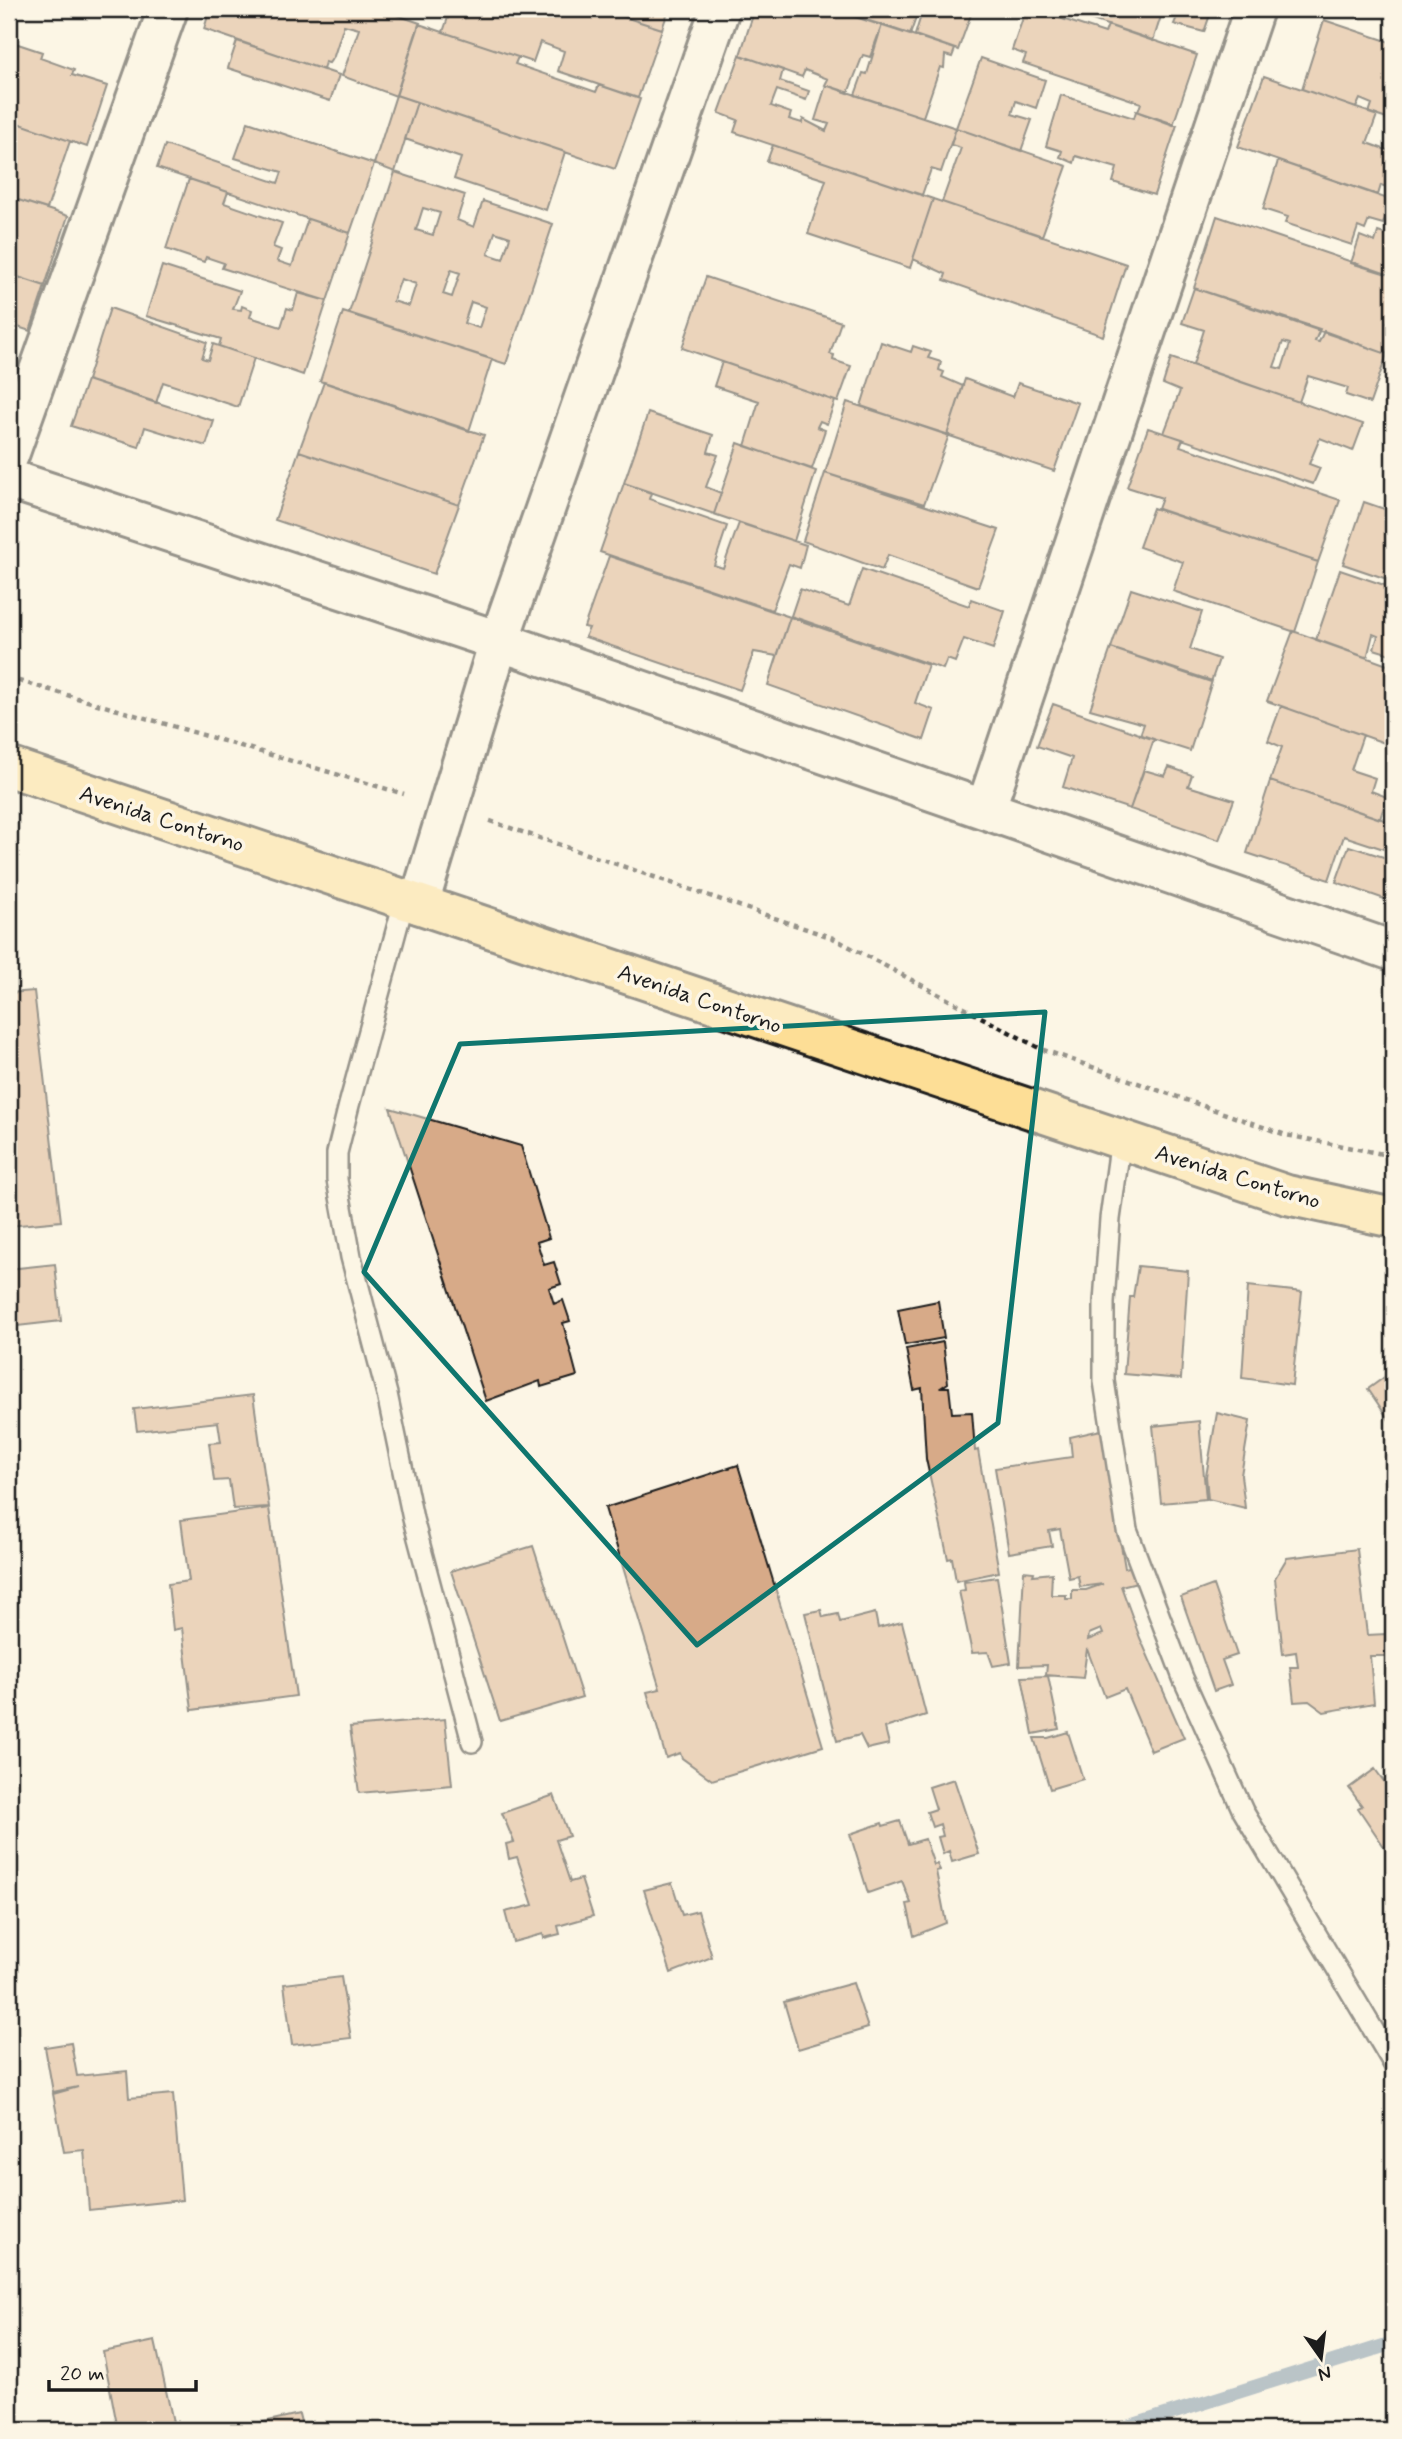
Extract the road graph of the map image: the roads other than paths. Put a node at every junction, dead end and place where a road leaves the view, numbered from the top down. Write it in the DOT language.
graph roads {
  1 [pos="167,9"];
  2 [pos="720,9"];
  3 [pos="1254,9"];
  4 [pos="9,455"];
  5 [pos="9,479"];
  6 [pos="499,642"];
  7 [pos="9,767"];
  8 [pos="986,807"];
  9 [pos="412,901"];
  10 [pos="1393,951"];
  11 [pos="1121,1139"];
  12 [pos="1393,1218"];
  13 [pos="472,1742"];
  14 [pos="1393,2063"];
  1 -- 4 [label="street"];
  2 -- 6 [label="street"];
  3 -- 8 [label="street"];
  5 -- 6 [label="street"];
  6 -- 8 [label="street"];
  6 -- 9 [label="street"];
  7 -- 9 [label="main road, Avenida Contorno"];
  8 -- 10 [label="street"];
  9 -- 11 [label="main road, Avenida Contorno"];
  9 -- 13 [label="lane"];
  11 -- 12 [label="main road, Avenida Contorno"];
  11 -- 14 [label="lane"];
}
